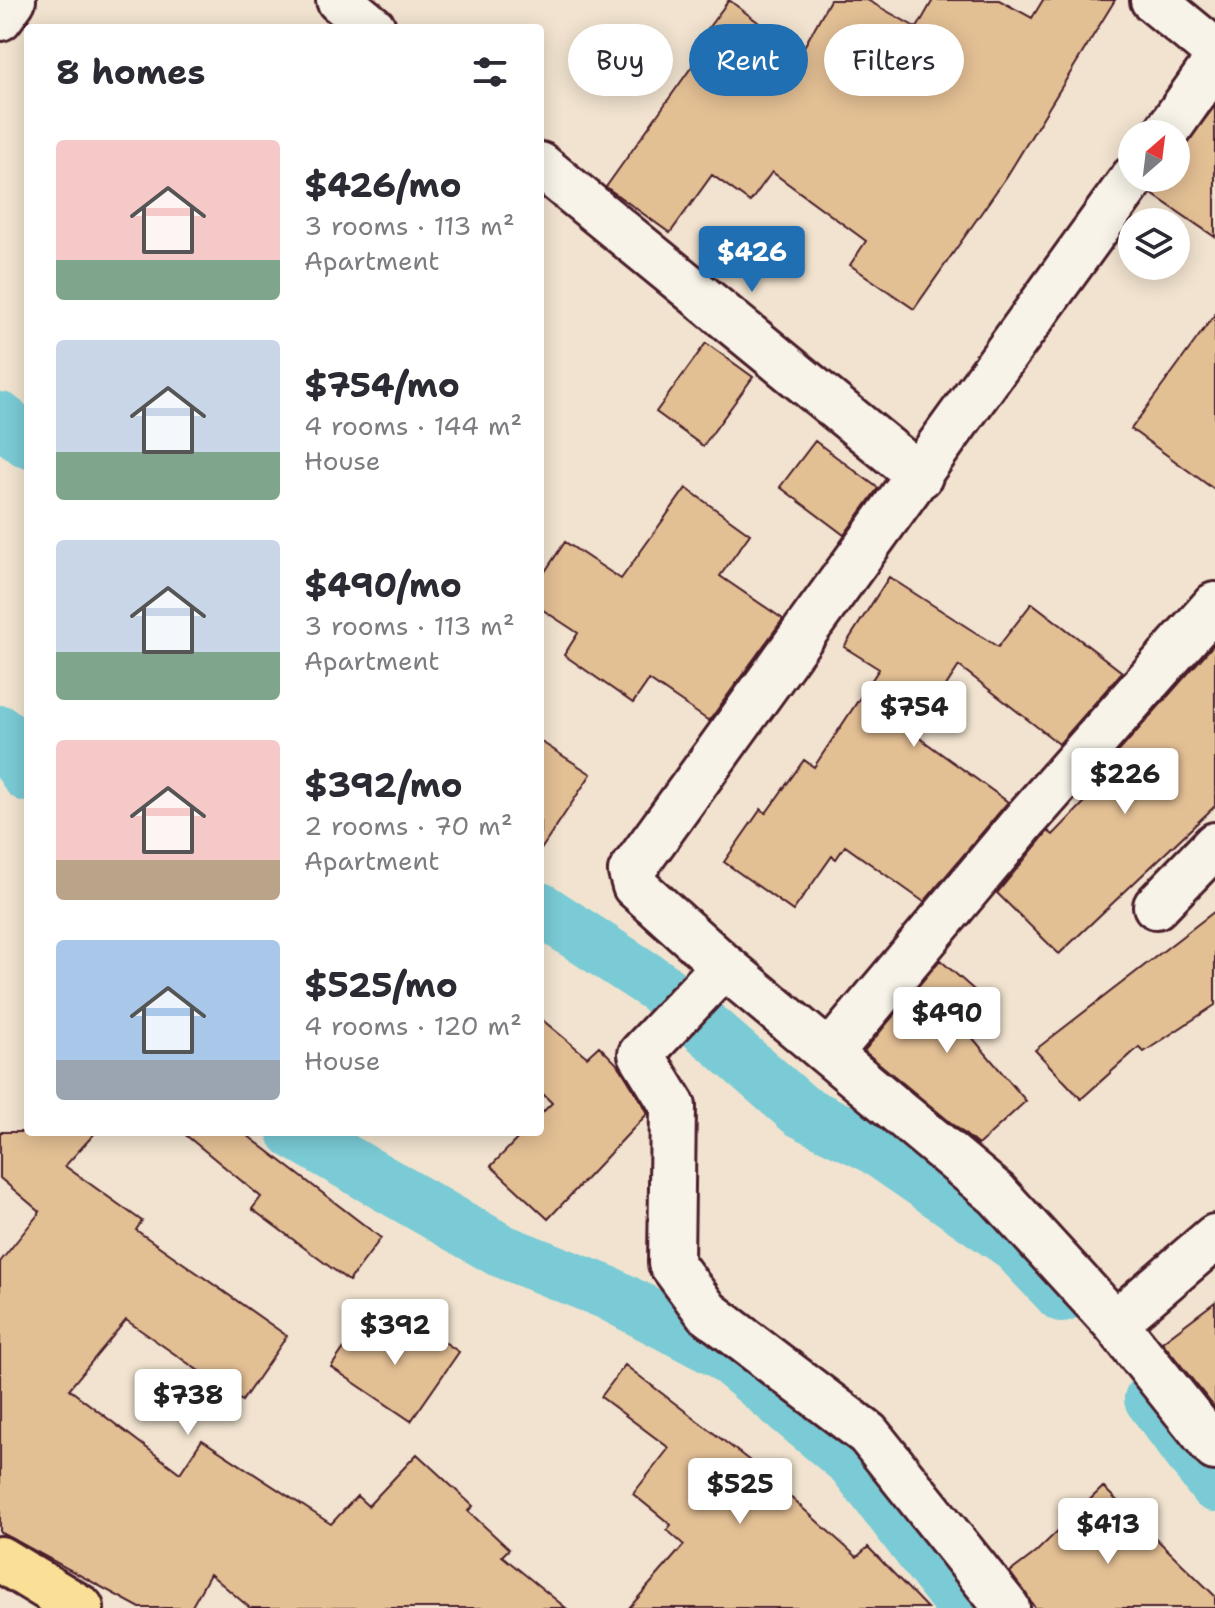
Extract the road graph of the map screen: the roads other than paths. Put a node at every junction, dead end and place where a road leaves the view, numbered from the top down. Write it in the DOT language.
graph roads {
  1 [pos="13,0"];
  2 [pos="339,0"];
  3 [pos="1153,0"];
  4 [pos="0,18"];
  5 [pos="368,24"];
  6 [pos="1215,51"];
  7 [pos="1215,63"];
  8 [pos="1175,120"];
  9 [pos="544,168"];
  10 [pos="1123,192"];
  11 [pos="920,476"];
  12 [pos="1215,605"];
  13 [pos="1215,845"];
  14 [pos="1156,906"];
  15 [pos="724,966"];
  16 [pos="830,1053"];
  17 [pos="1215,1237"];
  18 [pos="1115,1323"];
  19 [pos="1215,1448"];
  20 [pos="0,1559"];
  21 [pos="81,1608"];
  22 [pos="1007,1608"];
  1 -- 4 [label="street"];
  2 -- 5 [label="street"];
  3 -- 6 [label="street"];
  7 -- 8 [label="street"];
  9 -- 11 [label="street"];
  10 -- 11 [label="street"];
  11 -- 15 [label="street"];
  12 -- 16 [label="street"];
  13 -- 14 [label="street"];
  15 -- 16 [label="street"];
  15 -- 22 [label="street"];
  16 -- 18 [label="street"];
  17 -- 18 [label="street"];
  18 -- 19 [label="street"];
  20 -- 21 [label="main road"];
}
